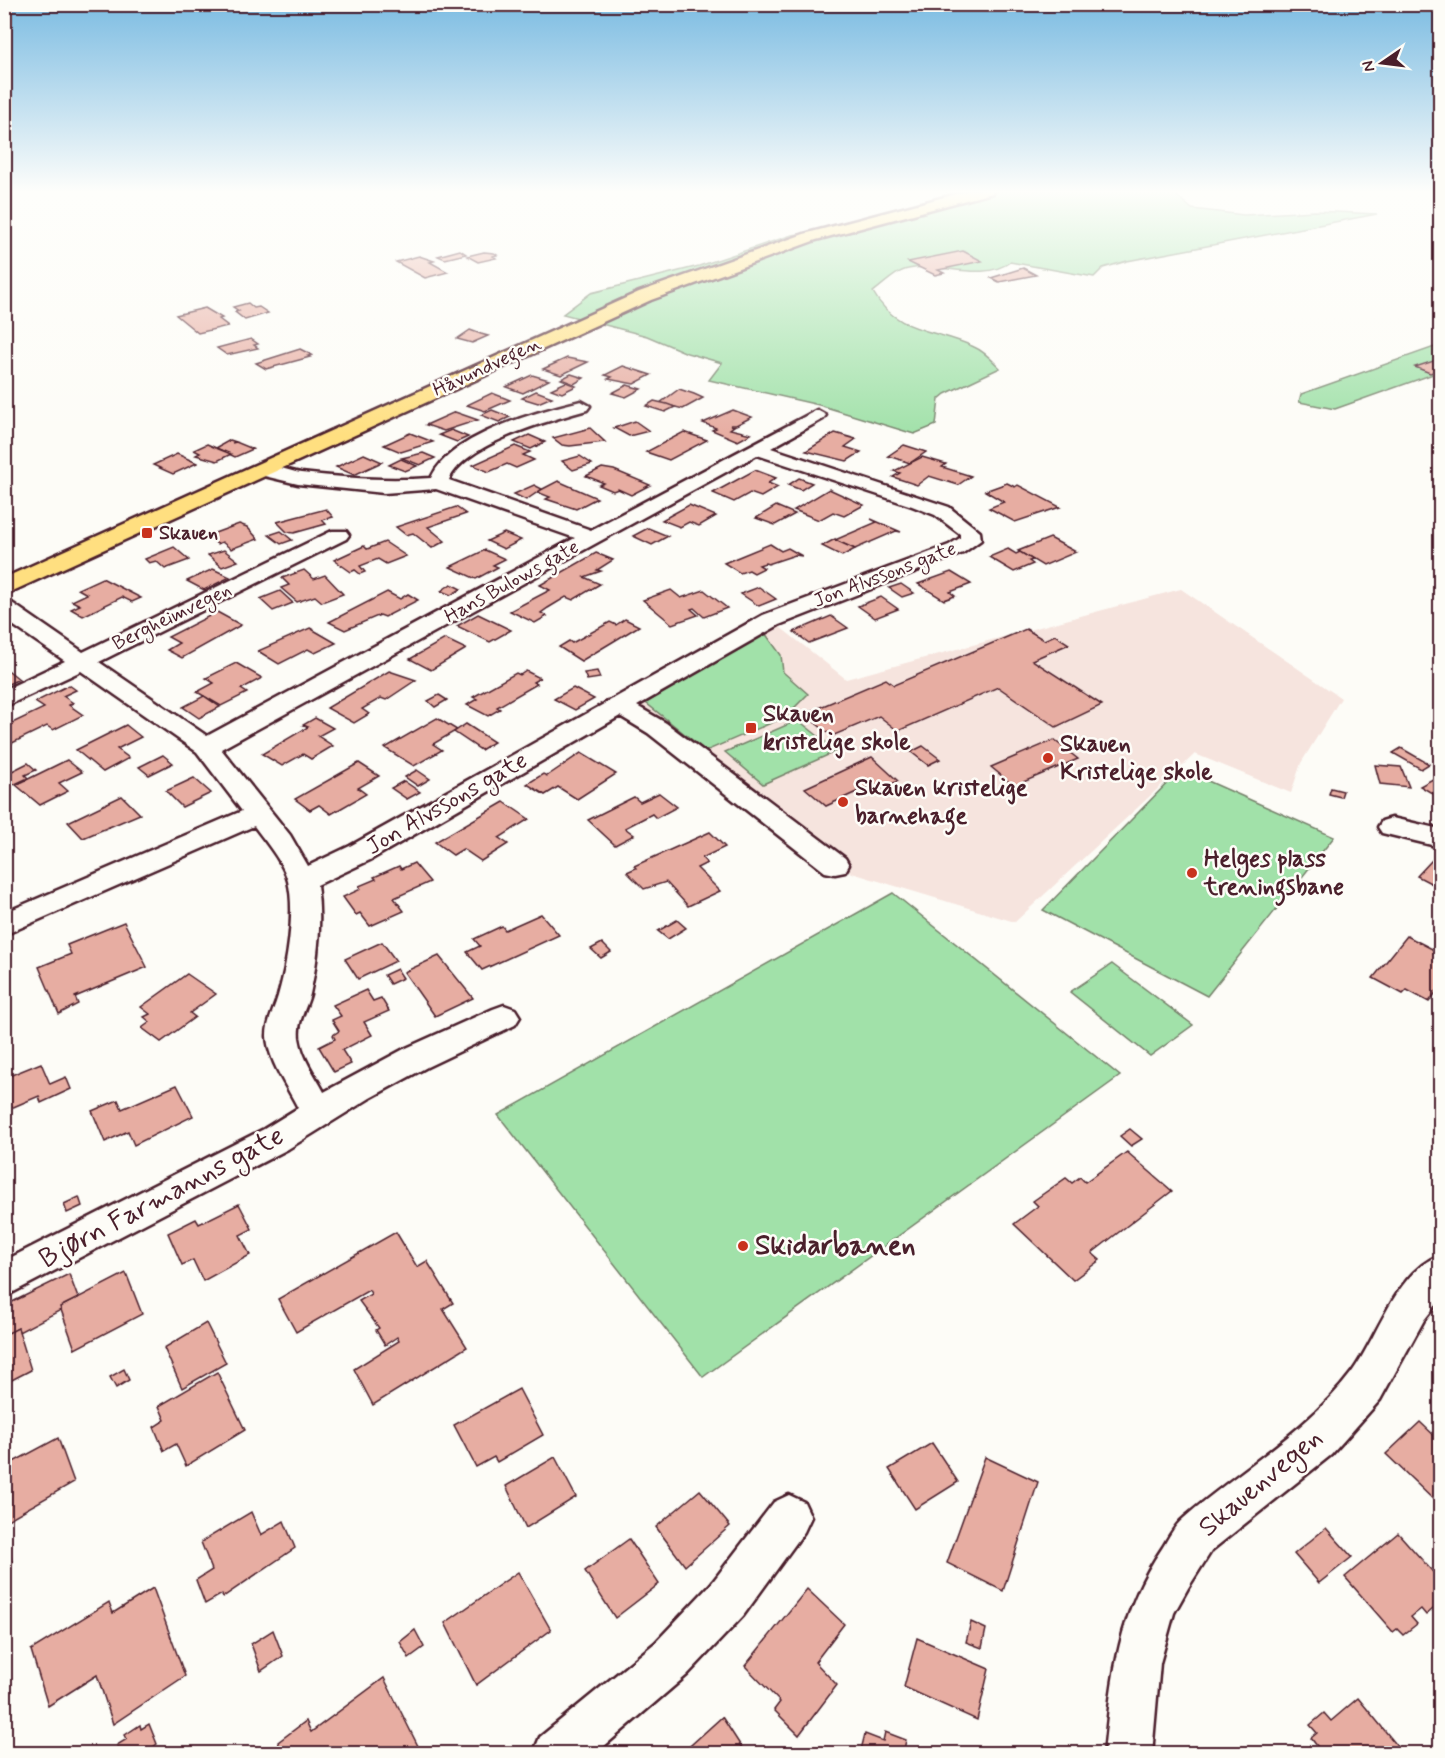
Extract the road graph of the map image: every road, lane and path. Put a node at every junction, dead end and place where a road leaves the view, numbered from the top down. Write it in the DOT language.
graph roads {
  1 [pos="712,272"];
  2 [pos="581,406"];
  3 [pos="817,415"];
  4 [pos="756,449"];
  5 [pos="263,470"];
  6 [pos="438,483"];
  7 [pos="339,535"];
  8 [pos="592,537"];
  9 [pos="4,588"];
  10 [pos="4,608"];
  11 [pos="83,661"];
  12 [pos="4,700"];
  13 [pos="620,706"];
  14 [pos="206,747"];
  15 [pos="260,814"];
  16 [pos="1392,827"];
  17 [pos="1440,838"];
  18 [pos="835,865"];
  19 [pos="302,880"];
  20 [pos="4,925"];
  21 [pos="504,1017"];
  22 [pos="317,1112"];
  23 [pos="1440,1272"];
  24 [pos="4,1280"];
  25 [pos="789,1517"];
  26 [pos="557,1754"];
  27 [pos="1128,1754"];
  1 -- 5 [label="main road, Håvundvegen"];
  2 -- 6 [label="street"];
  3 -- 4 [label="street, Hans Bulows gate"];
  4 -- 8 [label="street, Hans Bulows gate"];
  4 -- 13 [label="street, Jon Alvssons gate"];
  5 -- 6 [label="street"];
  5 -- 9 [label="main road, Håvundvegen"];
  6 -- 8 [label="street"];
  7 -- 11 [label="street, Bergheimvegen"];
  8 -- 14 [label="street, Hans Bulows gate"];
  10 -- 11 [label="street"];
  11 -- 12 [label="street, Bergheimvegen"];
  11 -- 14 [label="street"];
  13 -- 18 [label="street"];
  13 -- 19 [label="street, Jon Alvssons gate"];
  14 -- 15 [label="street"];
  15 -- 19 [label="street"];
  15 -- 20 [label="street"];
  16 -- 17 [label="street"];
  19 -- 22 [label="street"];
  21 -- 22 [label="street, Bjørn Farmanns gate"];
  22 -- 24 [label="street, Bjørn Farmanns gate"];
  23 -- 27 [label="street, Skauenvegen"];
  25 -- 26 [label="street"];
}
